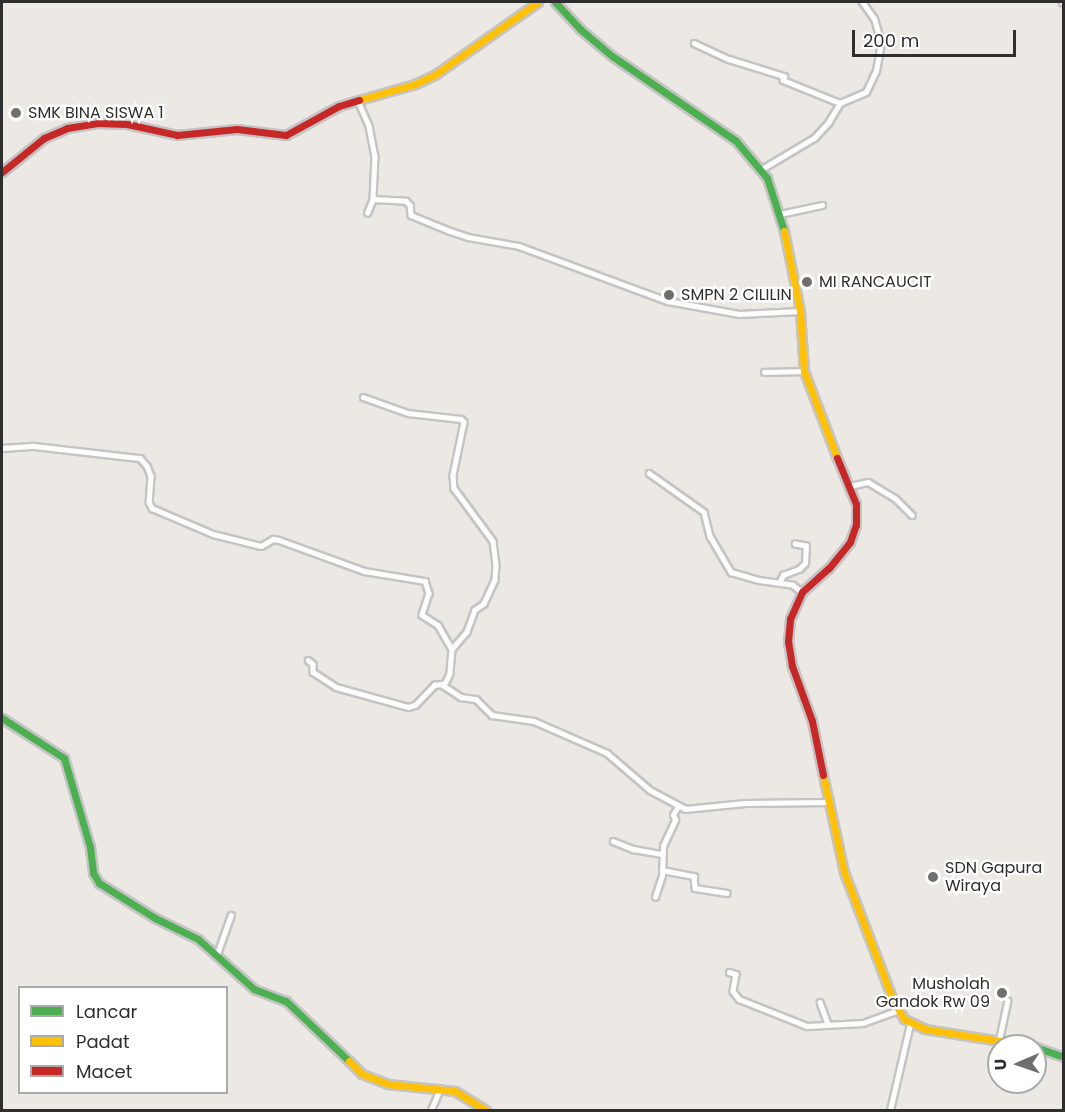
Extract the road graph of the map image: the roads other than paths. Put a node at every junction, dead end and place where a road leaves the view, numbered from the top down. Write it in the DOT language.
graph roads {
  1 [pos="538,2"];
  2 [pos="555,2"];
  3 [pos="862,2"];
  4 [pos="694,43"];
  5 [pos="358,101"];
  6 [pos="840,104"];
  7 [pos="762,169"];
  8 [pos="2,172"];
  9 [pos="373,199"];
  10 [pos="822,205"];
  11 [pos="367,213"];
  12 [pos="780,214"];
  13 [pos="800,311"];
  14 [pos="804,371"];
  15 [pos="764,372"];
  16 [pos="363,397"];
  17 [pos="2,448"];
  18 [pos="649,473"];
  19 [pos="850,486"];
  20 [pos="912,515"];
  21 [pos="795,544"];
  22 [pos="780,581"];
  23 [pos="802,592"];
  24 [pos="452,649"];
  25 [pos="308,660"];
  26 [pos="444,686"];
  27 [pos="2,718"];
  28 [pos="829,802"];
  29 [pos="678,806"];
  30 [pos="613,840"];
  31 [pos="662,854"];
  32 [pos="662,870"];
  33 [pos="727,894"];
  34 [pos="655,897"];
  35 [pos="231,915"];
  36 [pos="217,954"];
  37 [pos="729,972"];
  38 [pos="1007,1001"];
  39 [pos="820,1002"];
  40 [pos="898,1010"];
  41 [pos="828,1024"];
  42 [pos="910,1024"];
  43 [pos="1000,1034"];
  44 [pos="987,1038"];
  45 [pos="1047,1051"];
  46 [pos="1064,1057"];
  47 [pos="440,1089"];
  48 [pos="431,1110"];
  49 [pos="486,1110"];
  50 [pos="890,1110"];
  1 -- 5 [label="main road"];
  2 -- 7 [label="main road"];
  3 -- 6 [label="street"];
  4 -- 6 [label="street"];
  5 -- 8 [label="main road"];
  5 -- 9 [label="street"];
  6 -- 7 [label="street"];
  7 -- 12 [label="main road"];
  9 -- 11 [label="street"];
  9 -- 13 [label="street"];
  10 -- 12 [label="street"];
  12 -- 13 [label="main road"];
  13 -- 14 [label="main road"];
  14 -- 15 [label="street"];
  14 -- 19 [label="main road"];
  16 -- 24 [label="street"];
  17 -- 24 [label="street"];
  18 -- 22 [label="street"];
  19 -- 20 [label="street"];
  19 -- 23 [label="main road"];
  21 -- 22 [label="street"];
  22 -- 23 [label="street"];
  23 -- 28 [label="main road"];
  24 -- 26 [label="street"];
  25 -- 26 [label="street"];
  26 -- 29 [label="street"];
  27 -- 36 [label="main road"];
  28 -- 29 [label="street"];
  28 -- 40 [label="main road"];
  29 -- 31 [label="street"];
  30 -- 31 [label="street"];
  31 -- 32 [label="street"];
  32 -- 33 [label="street"];
  32 -- 34 [label="street"];
  35 -- 36 [label="street"];
  36 -- 47 [label="main road"];
  37 -- 41 [label="street"];
  38 -- 43 [label="street"];
  39 -- 41 [label="street"];
  40 -- 41 [label="street"];
  40 -- 42 [label="main road"];
  42 -- 44 [label="main road"];
  42 -- 50 [label="street"];
  45 -- 46 [label="main road"];
  47 -- 48 [label="street"];
  47 -- 49 [label="main road"];
}
